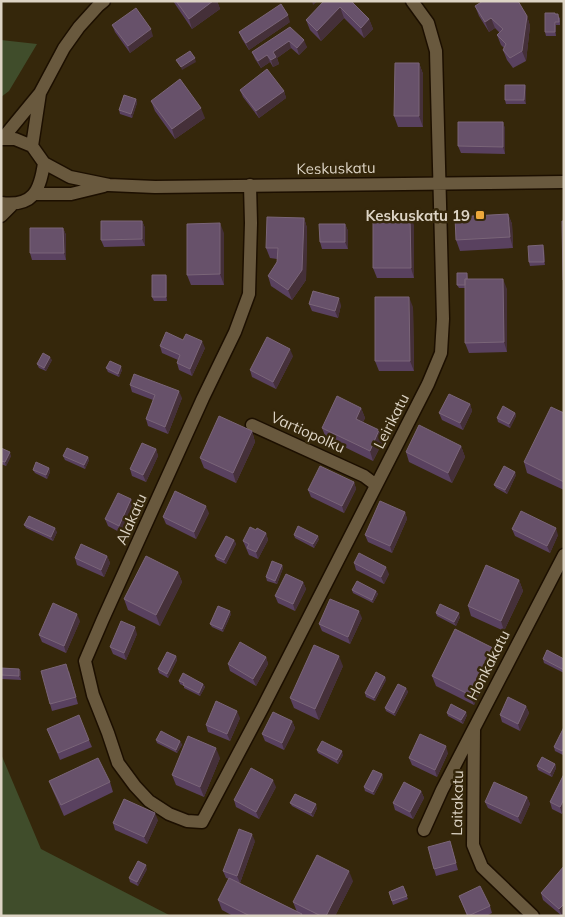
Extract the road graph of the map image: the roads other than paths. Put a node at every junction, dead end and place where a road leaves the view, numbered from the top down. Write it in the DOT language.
graph roads {
  1 [pos="104,1"];
  2 [pos="412,1"];
  3 [pos="40,93"];
  4 [pos="2,138"];
  5 [pos="32,146"];
  6 [pos="44,163"];
  7 [pos="564,182"];
  8 [pos="440,184"];
  9 [pos="109,185"];
  10 [pos="250,185"];
  11 [pos="35,194"];
  12 [pos="7,203"];
  13 [pos="1,216"];
  14 [pos="252,425"];
  15 [pos="376,485"];
  16 [pos="564,555"];
  17 [pos="474,727"];
  18 [pos="202,822"];
  19 [pos="424,830"];
  20 [pos="533,916"];
  1 -- 3 [label="street"];
  2 -- 8 [label="street, Leirikatu"];
  3 -- 4 [label="street"];
  3 -- 5 [label="street"];
  4 -- 5 [label="street"];
  5 -- 6 [label="street"];
  6 -- 9 [label="street, Keskuskatu"];
  6 -- 11 [label="street"];
  7 -- 8 [label="street, Keskuskatu"];
  8 -- 10 [label="street, Keskuskatu"];
  8 -- 15 [label="street, Leirikatu"];
  9 -- 10 [label="street, Keskuskatu"];
  9 -- 11 [label="street, Keskuskatu"];
  10 -- 18 [label="street, Alakatu"];
  11 -- 12 [label="street"];
  12 -- 13 [label="street"];
  14 -- 15 [label="street, Vartiopolku"];
  15 -- 18 [label="street, Leirikatu"];
  16 -- 17 [label="street, Honkakatu"];
  17 -- 19 [label="street, Honkakatu"];
  17 -- 20 [label="street, Laitakatu"];
}
